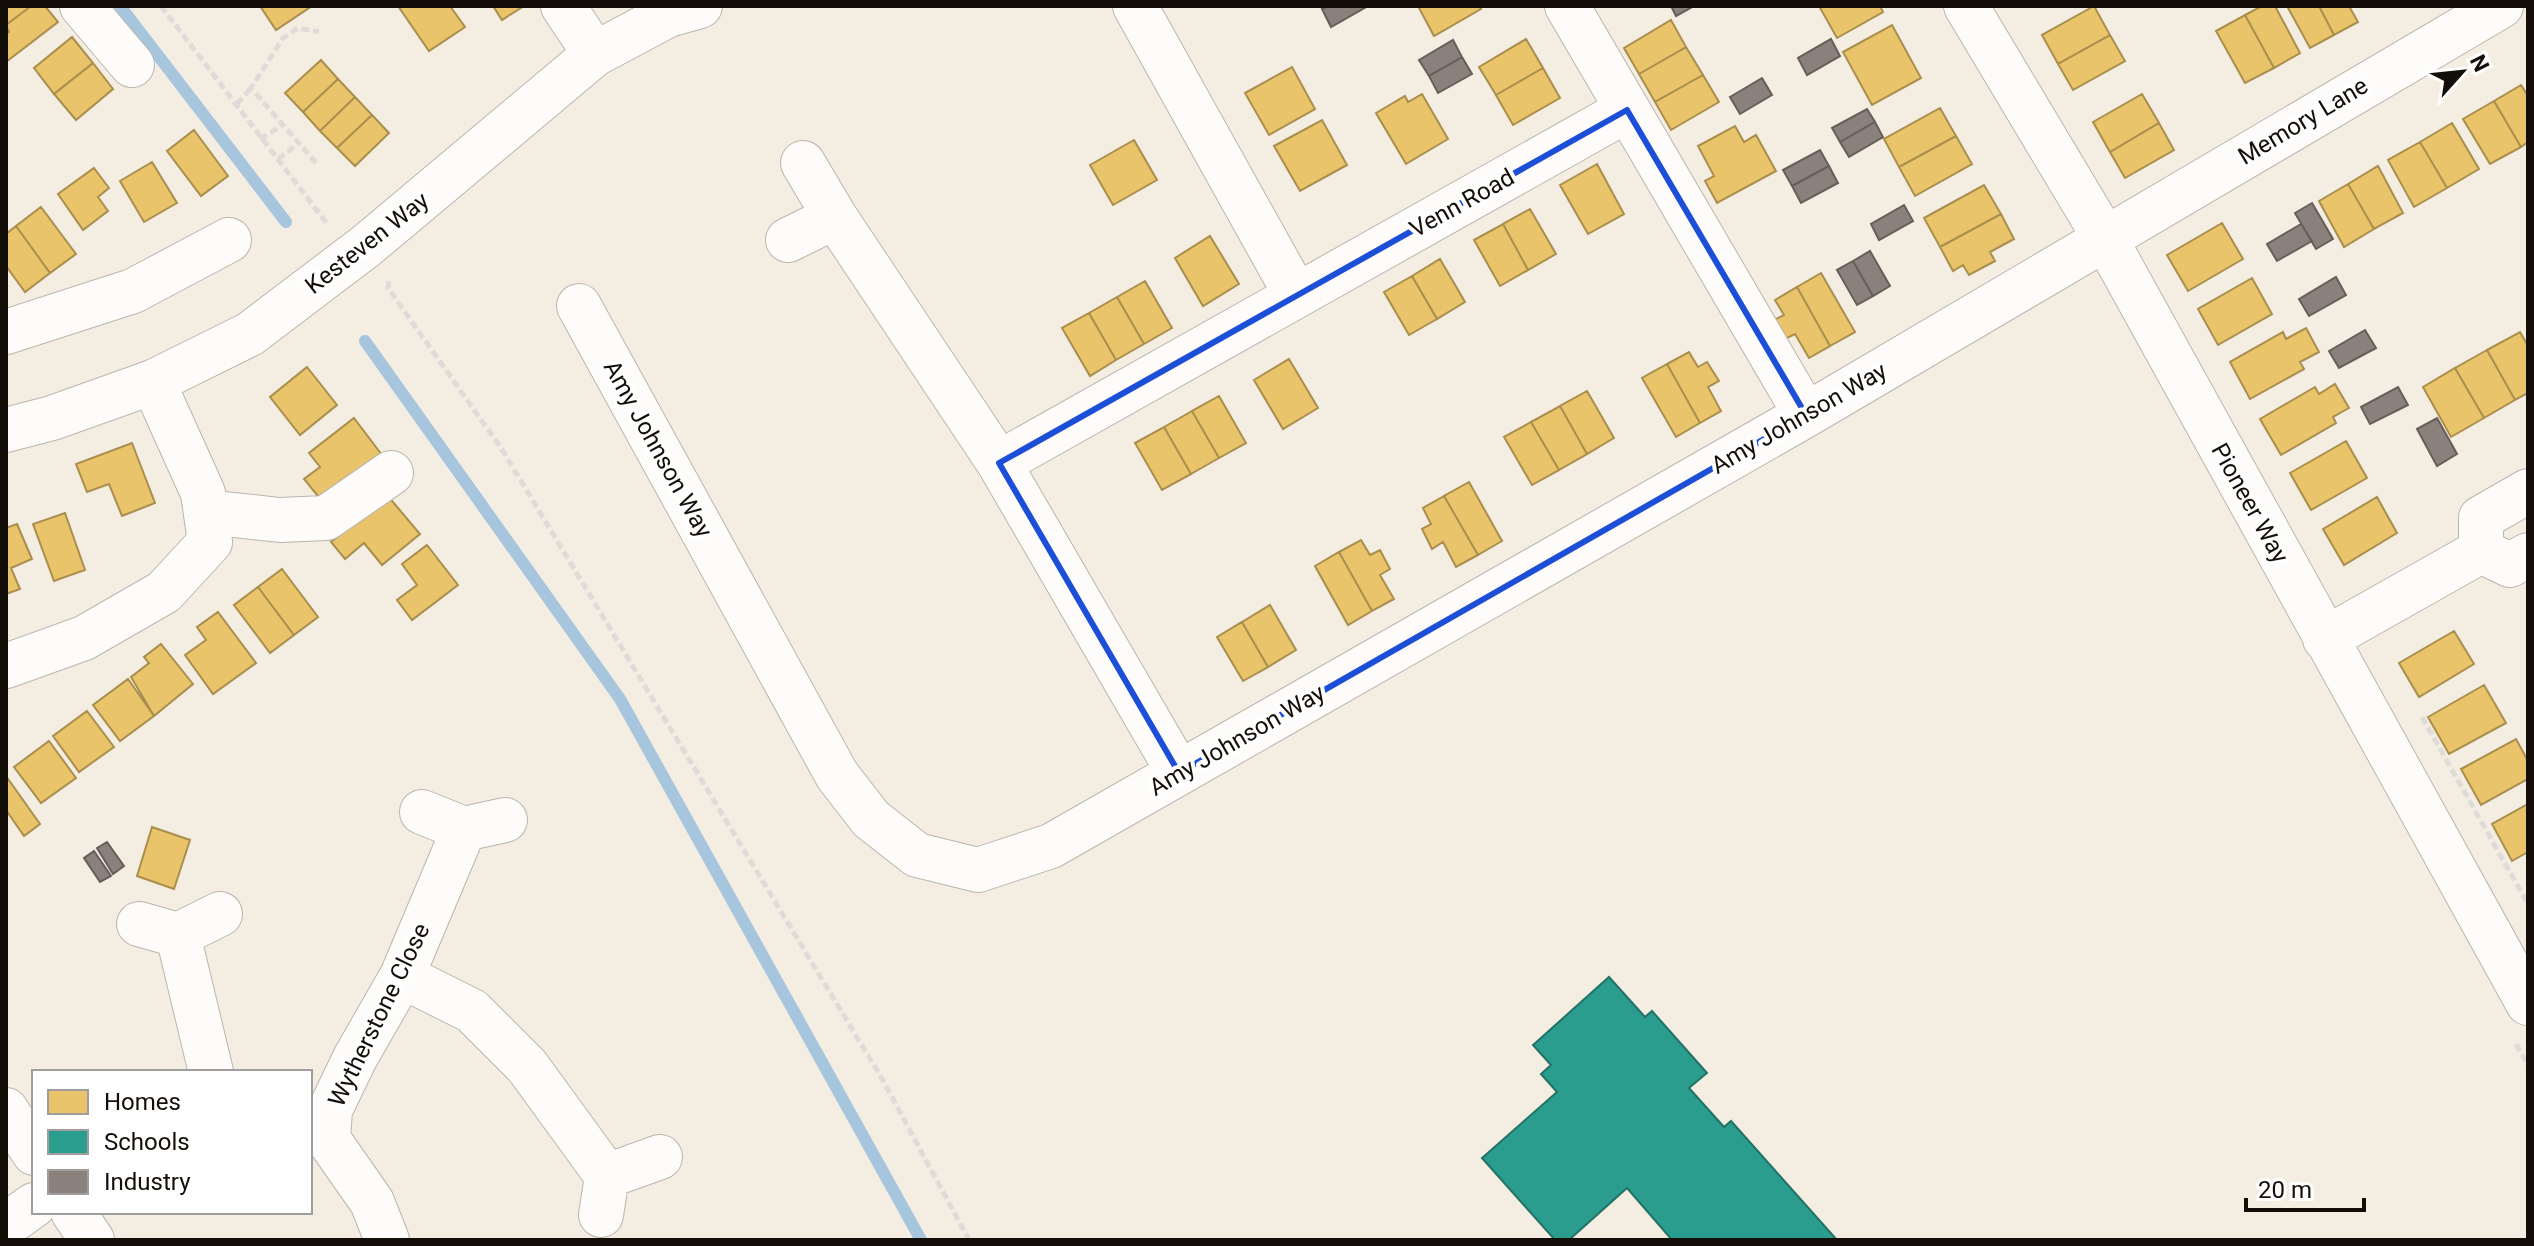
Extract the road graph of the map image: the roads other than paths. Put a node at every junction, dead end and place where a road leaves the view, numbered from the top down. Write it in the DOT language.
graph roads {
  1 [pos="82,6"];
  2 [pos="563,6"];
  3 [pos="700,6"];
  4 [pos="1135,6"];
  5 [pos="1567,6"];
  6 [pos="1966,6"];
  7 [pos="2501,6"];
  8 [pos="595,54"];
  9 [pos="132,65"];
  10 [pos="1627,110"];
  11 [pos="803,163"];
  12 [pos="835,217"];
  13 [pos="229,240"];
  14 [pos="788,240"];
  15 [pos="2106,240"];
  16 [pos="1296,295"];
  17 [pos="579,306"];
  18 [pos="7,332"];
  19 [pos="153,382"];
  20 [pos="1806,415"];
  21 [pos="6,430"];
  22 [pos="999,463"];
  23 [pos="391,473"];
  24 [pos="2528,491"];
  25 [pos="206,512"];
  26 [pos="2481,551"];
  27 [pos="2528,555"];
  28 [pos="2325,639"];
  29 [pos="6,666"];
  30 [pos="1179,773"];
  31 [pos="422,812"];
  32 [pos="220,914"];
  33 [pos="402,976"];
  34 [pos="2523,985"];
  35 [pos="210,1070"];
  36 [pos="6,1110"];
  37 [pos="319,1136"];
  38 [pos="32,1150"];
  39 [pos="660,1157"];
  40 [pos="32,1206"];
  41 [pos="74,1214"];
  42 [pos="6,1225"];
  43 [pos="92,1240"];
  44 [pos="387,1240"];
  1 -- 9 [label="street"];
  2 -- 8 [label="street"];
  3 -- 8 [label="street, Kesteven Way"];
  4 -- 16 [label="street"];
  5 -- 10 [label="street"];
  6 -- 15 [label="street, Pioneer Way"];
  7 -- 15 [label="street, Memory Lane"];
  8 -- 19 [label="street, Kesteven Way"];
  10 -- 16 [label="street, Venn Road"];
  10 -- 20 [label="street"];
  11 -- 12 [label="street"];
  12 -- 14 [label="street"];
  12 -- 22 [label="street"];
  13 -- 18 [label="street"];
  15 -- 20 [label="street, Amy Johnson Way"];
  15 -- 28 [label="street, Pioneer Way"];
  16 -- 22 [label="street, Venn Road"];
  17 -- 30 [label="street, Amy Johnson Way"];
  19 -- 21 [label="street, Kesteven Way"];
  19 -- 25 [label="street"];
  20 -- 30 [label="street, Amy Johnson Way"];
  22 -- 30 [label="street"];
  23 -- 25 [label="street"];
  24 -- 26 [label="street"];
  25 -- 29 [label="street"];
  26 -- 27 [label="street"];
  26 -- 28 [label="street"];
  28 -- 34 [label="street, Pioneer Way"];
  31 -- 33 [label="street, Wytherstone Close"];
  32 -- 35 [label="street"];
  33 -- 37 [label="street, Wytherstone Close"];
  33 -- 39 [label="street"];
  36 -- 38 [label="street"];
  37 -- 44 [label="street, Wytherstone Close"];
  40 -- 42 [label="street"];
  41 -- 43 [label="street"];
}
